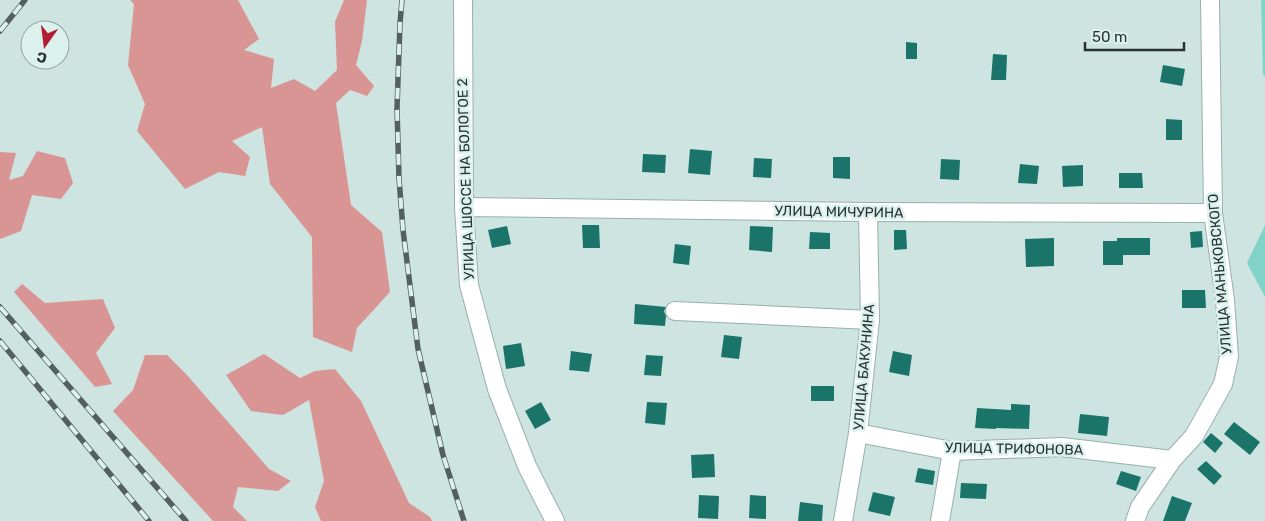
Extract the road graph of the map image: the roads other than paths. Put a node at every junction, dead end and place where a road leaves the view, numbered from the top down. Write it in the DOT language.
graph roads {
  1 [pos="463,0"];
  2 [pos="1210,0"];
  3 [pos="464,207"];
  4 [pos="868,212"];
  5 [pos="1214,213"];
  6 [pos="675,311"];
  7 [pos="870,320"];
  8 [pos="858,433"];
  9 [pos="952,451"];
  10 [pos="1172,460"];
  11 [pos="555,521"];
  12 [pos="843,521"];
  13 [pos="940,521"];
  14 [pos="1135,521"];
  1 -- 3 [label="street, УЛИЦА ШОССЕ НА БОЛОГОЕ 2"];
  2 -- 5 [label="street, УЛИЦА МАНЬКОВСКОГО"];
  3 -- 4 [label="street, УЛИЦА МИЧУРИНА"];
  3 -- 11 [label="street, УЛИЦА ШОССЕ НА БОЛОГОЕ 2"];
  4 -- 5 [label="street, УЛИЦА МИЧУРИНА"];
  4 -- 7 [label="street, УЛИЦА БАКУНИНА"];
  5 -- 10 [label="street, УЛИЦА МАНЬКОВСКОГО"];
  6 -- 7 [label="street"];
  7 -- 8 [label="street, УЛИЦА БАКУНИНА"];
  8 -- 9 [label="street, УЛИЦА ТРИФОНОВА"];
  8 -- 12 [label="street, УЛИЦА БАКУНИНА"];
  9 -- 10 [label="street, УЛИЦА ТРИФОНОВА"];
  9 -- 13 [label="street"];
  10 -- 14 [label="street, УЛИЦА МАНЬКОВСКОГО"];
}
